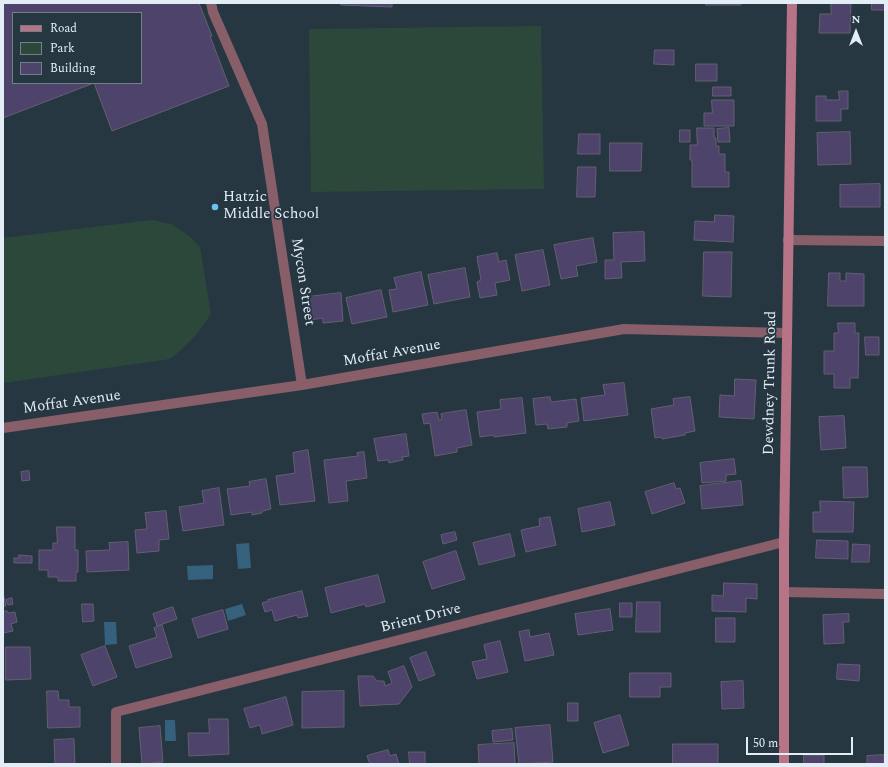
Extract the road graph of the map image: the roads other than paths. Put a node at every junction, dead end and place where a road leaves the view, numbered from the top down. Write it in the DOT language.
graph roads {
  1 [pos="211,3"];
  2 [pos="792,3"];
  3 [pos="788,240"];
  4 [pos="885,241"];
  5 [pos="786,333"];
  6 [pos="302,385"];
  7 [pos="3,428"];
  8 [pos="784,542"];
  9 [pos="784,592"];
  10 [pos="885,594"];
  11 [pos="116,764"];
  12 [pos="784,764"];
  1 -- 6 [label="street, Mycon Street"];
  2 -- 3 [label="main road, Dewdney Trunk Road"];
  3 -- 4 [label="street"];
  3 -- 5 [label="main road, Dewdney Trunk Road"];
  5 -- 6 [label="street, Moffat Avenue"];
  5 -- 8 [label="main road, Dewdney Trunk Road"];
  6 -- 7 [label="street, Moffat Avenue"];
  8 -- 9 [label="main road, Dewdney Trunk Road"];
  8 -- 11 [label="street, Brient Drive"];
  9 -- 10 [label="street"];
  9 -- 12 [label="main road, Dewdney Trunk Road"];
}
